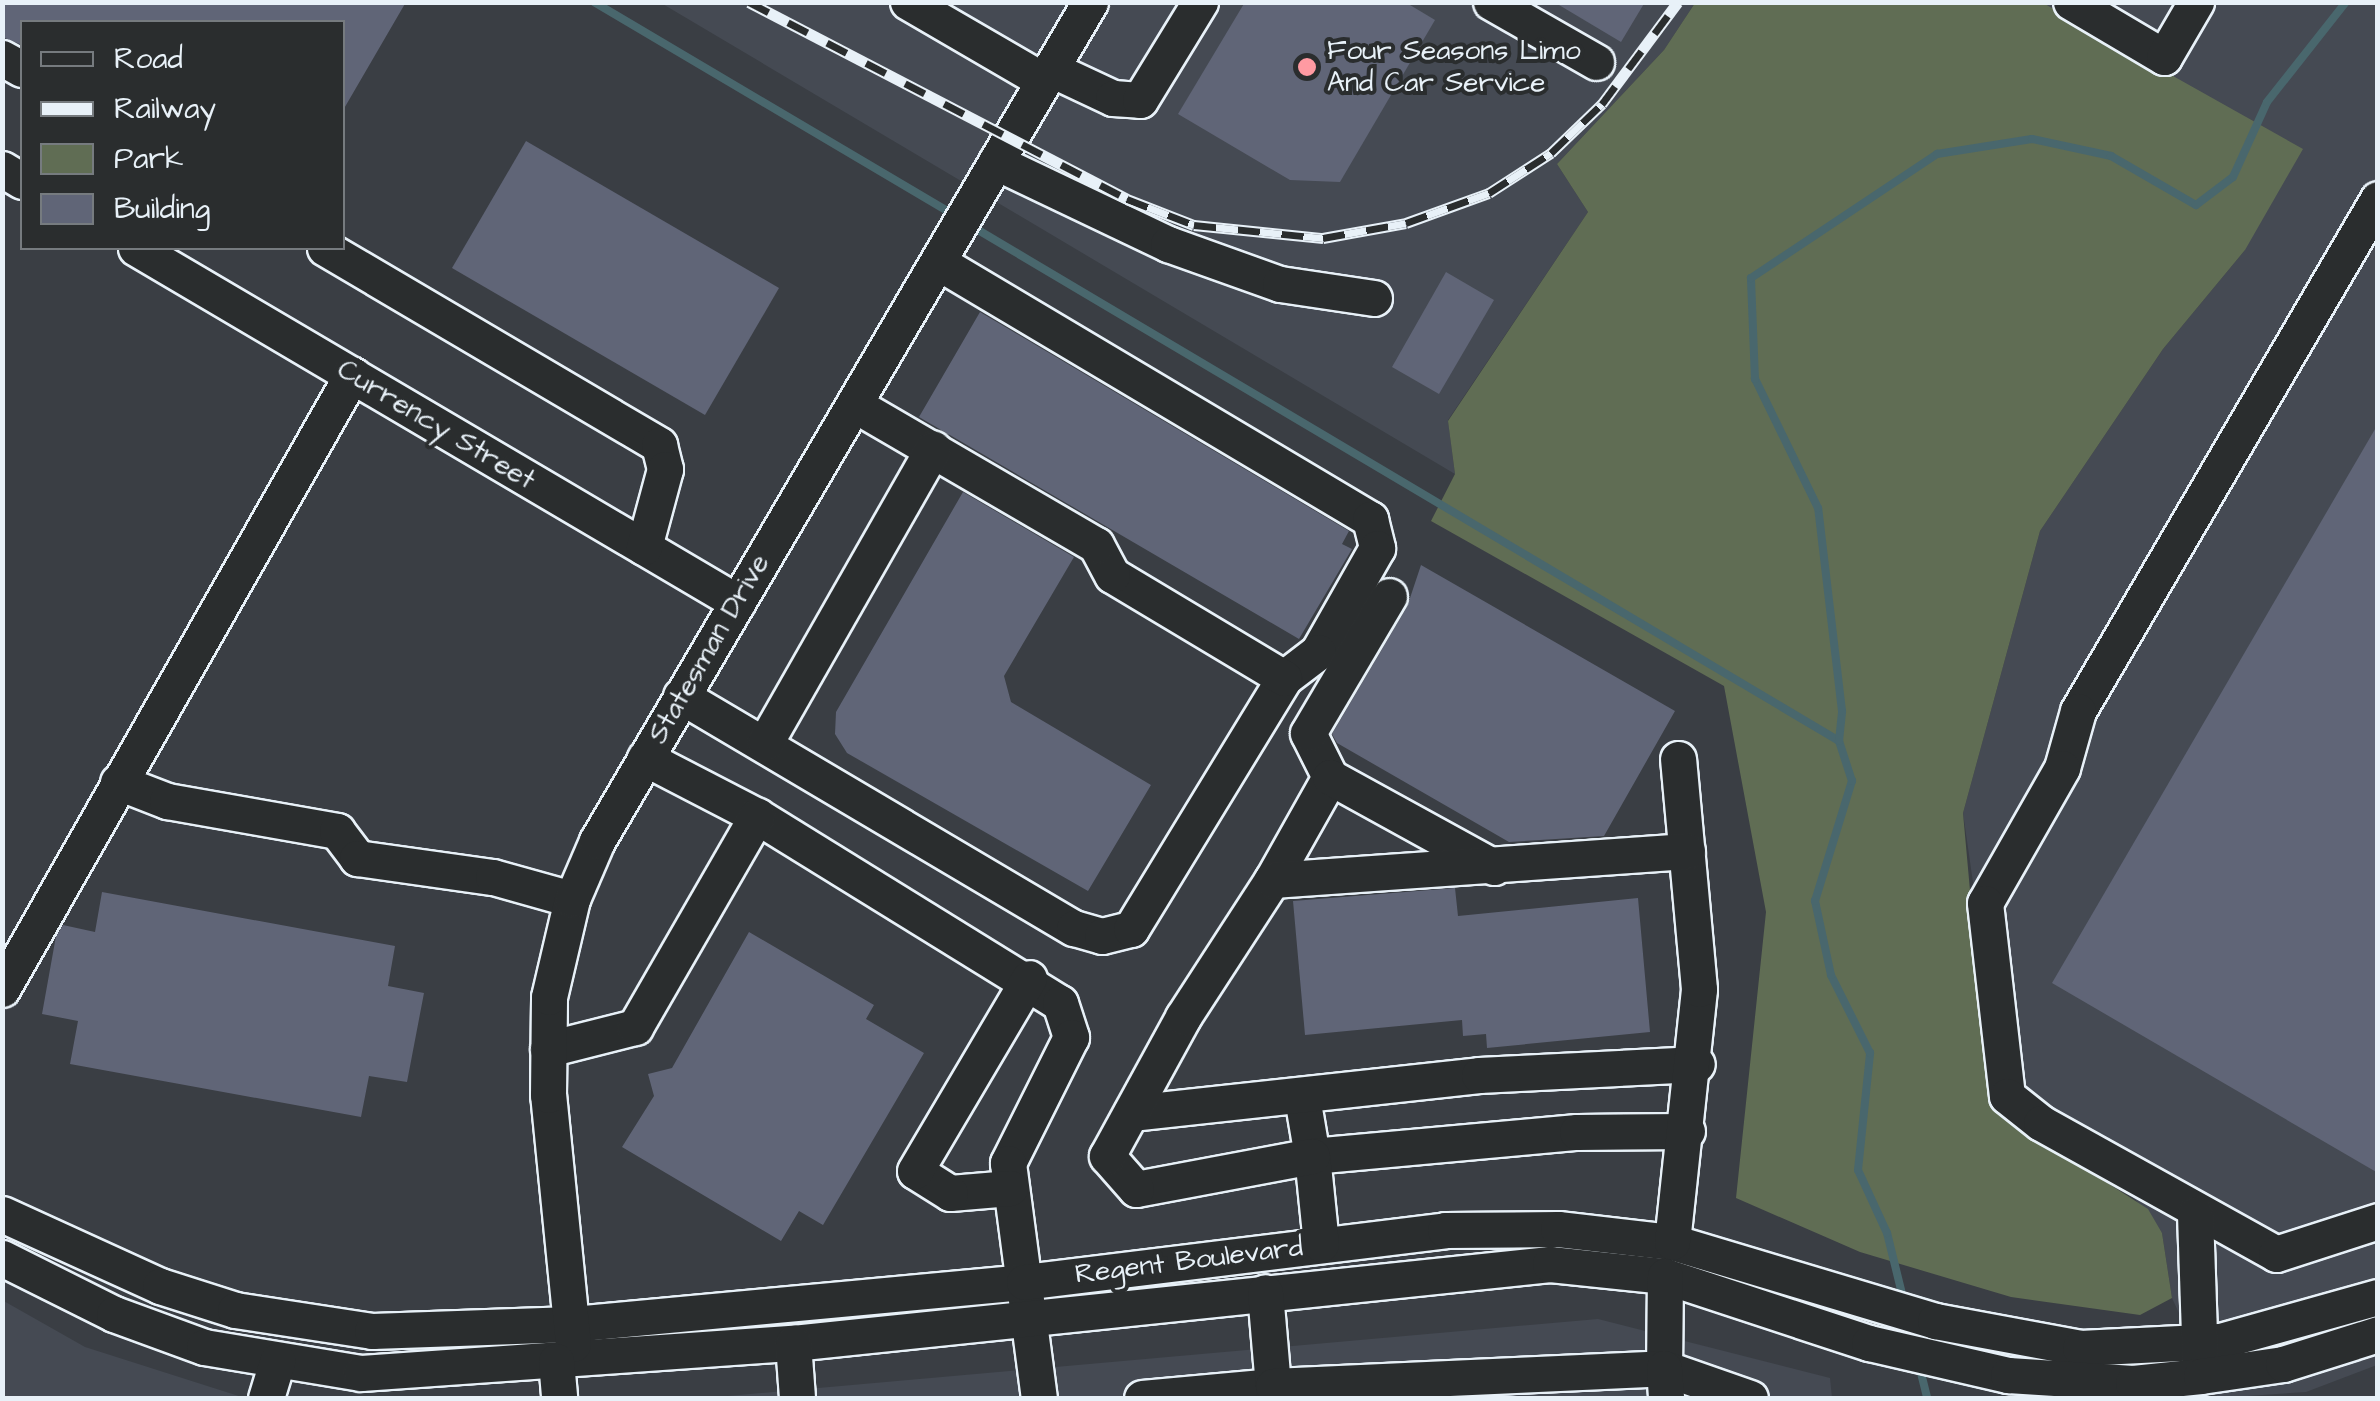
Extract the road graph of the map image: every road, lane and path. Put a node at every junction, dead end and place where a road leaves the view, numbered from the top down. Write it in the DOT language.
graph roads {
  1 [pos="908,2"];
  2 [pos="1090,2"];
  3 [pos="1200,2"];
  4 [pos="1490,2"];
  5 [pos="2071,2"];
  6 [pos="2196,2"];
  7 [pos="1596,62"];
  8 [pos="1047,75"];
  9 [pos="992,169"];
  10 [pos="2378,199"];
  11 [pos="139,250"];
  12 [pos="329,250"];
  13 [pos="938,262"];
  14 [pos="1374,298"];
  15 [pos="352,375"];
  16 [pos="854,404"];
  17 [pos="933,450"];
  18 [pos="644,547"];
  19 [pos="1389,596"];
  20 [pos="737,602"];
  21 [pos="1284,678"];
  22 [pos="681,696"];
  23 [pos="765,743"];
  24 [pos="645,758"];
  25 [pos="1678,759"];
  26 [pos="1330,776"];
  27 [pos="118,782"];
  28 [pos="757,816"];
  29 [pos="1687,851"];
  30 [pos="1494,868"];
  31 [pos="1272,880"];
  32 [pos="572,899"];
  33 [pos="1029,978"];
  34 [pos="2,989"];
  35 [pos="548,1049"];
  36 [pos="1697,1064"];
  37 [pos="1302,1097"];
  38 [pos="1130,1114"];
  39 [pos="1687,1131"];
  40 [pos="1312,1156"];
  41 [pos="1010,1188"];
  42 [pos="2,1214"];
  43 [pos="2195,1214"];
  44 [pos="2378,1220"];
  45 [pos="1672,1242"];
  46 [pos="1322,1244"];
  47 [pos="2,1258"];
  48 [pos="1665,1276"];
  49 [pos="1024,1282"];
  50 [pos="1265,1292"];
  51 [pos="2378,1297"];
  52 [pos="1027,1319"];
  53 [pos="572,1324"];
  54 [pos="2378,1334"];
  55 [pos="793,1344"];
  56 [pos="2199,1359"];
  57 [pos="564,1360"];
  58 [pos="276,1361"];
  59 [pos="2080,1364"];
  60 [pos="1665,1383"];
  61 [pos="1335,1391"];
  62 [pos="1274,1392"];
  63 [pos="1202,1396"];
  64 [pos="266,1398"];
  65 [pos="559,1398"];
  66 [pos="797,1398"];
  67 [pos="1039,1398"];
  68 [pos="1142,1398"];
  69 [pos="1750,1398"];
  1 -- 8 [label="street"];
  2 -- 8 [label="street, Statesman Drive"];
  3 -- 8 [label="street"];
  4 -- 7 [label="street"];
  5 -- 6 [label="street"];
  8 -- 9 [label="street, Statesman Drive"];
  9 -- 13 [label="street, Statesman Drive"];
  9 -- 14 [label="street"];
  10 -- 43 [label="street"];
  11 -- 15 [label="street, Currency Street"];
  12 -- 18 [label="street"];
  13 -- 16 [label="street, Statesman Drive"];
  13 -- 21 [label="street"];
  15 -- 18 [label="street, Currency Street"];
  15 -- 27 [label="street"];
  16 -- 17 [label="street"];
  16 -- 20 [label="street, Statesman Drive"];
  17 -- 21 [label="street"];
  17 -- 23 [label="street"];
  18 -- 20 [label="street, Currency Street"];
  19 -- 26 [label="street"];
  20 -- 22 [label="street, Statesman Drive"];
  21 -- 23 [label="street"];
  22 -- 23 [label="street"];
  22 -- 24 [label="street, Statesman Drive"];
  24 -- 28 [label="street"];
  24 -- 32 [label="street, Statesman Drive"];
  25 -- 29 [label="street"];
  26 -- 30 [label="street"];
  26 -- 31 [label="street"];
  27 -- 32 [label="street"];
  27 -- 34 [label="street"];
  28 -- 33 [label="street"];
  28 -- 35 [label="street"];
  29 -- 30 [label="street"];
  29 -- 36 [label="street"];
  30 -- 31 [label="street"];
  31 -- 38 [label="street"];
  32 -- 35 [label="street, Statesman Drive"];
  33 -- 41 [label="street"];
  33 -- 41 [label="street"];
  35 -- 53 [label="street, Statesman Drive"];
  36 -- 37 [label="street"];
  36 -- 39 [label="street"];
  37 -- 38 [label="street"];
  37 -- 40 [label="street"];
  38 -- 40 [label="street"];
  39 -- 40 [label="street"];
  39 -- 45 [label="street"];
  40 -- 46 [label="street"];
  41 -- 49 [label="street"];
  42 -- 53 [label="street, Regent Boulevard"];
  43 -- 44 [label="street"];
  43 -- 56 [label="street"];
  45 -- 46 [label="street, Regent Boulevard"];
  45 -- 59 [label="street, Regent Boulevard"];
  46 -- 49 [label="street, Regent Boulevard"];
  47 -- 58 [label="street, Regent Boulevard"];
  48 -- 50 [label="street, Regent Boulevard"];
  48 -- 59 [label="street, Regent Boulevard"];
  48 -- 60 [label="street"];
  49 -- 52 [label="street"];
  49 -- 53 [label="street, Regent Boulevard"];
  50 -- 52 [label="street, Regent Boulevard"];
  50 -- 62 [label="street"];
  51 -- 56 [label="street, Regent Boulevard"];
  52 -- 55 [label="street, Regent Boulevard"];
  52 -- 67 [label="street"];
  53 -- 57 [label="street, Statesman Drive"];
  54 -- 56 [label="street, Regent Boulevard"];
  55 -- 57 [label="street, Regent Boulevard"];
  55 -- 66 [label="street"];
  56 -- 59 [label="street, Regent Boulevard"];
  57 -- 58 [label="street, Regent Boulevard"];
  57 -- 65 [label="street, Statesman Drive"];
  58 -- 64 [label="street"];
  60 -- 61 [label="street"];
  60 -- 69 [label="street"];
  61 -- 62 [label="street"];
  62 -- 63 [label="street"];
  63 -- 68 [label="street"];
}
